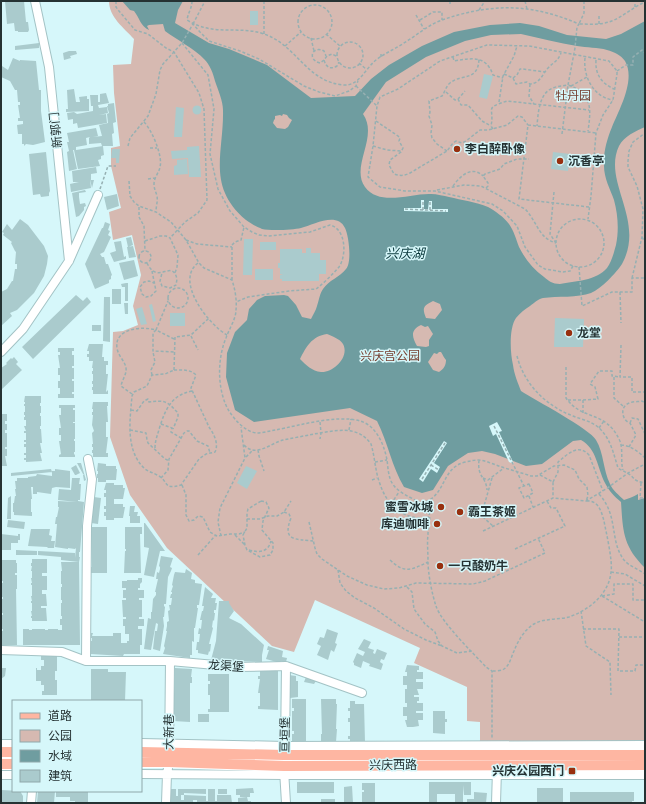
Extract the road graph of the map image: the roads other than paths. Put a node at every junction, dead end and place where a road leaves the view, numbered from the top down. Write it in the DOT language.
graph roads {
  1 [pos="35,1"];
  2 [pos="98,195"];
  3 [pos="69,261"];
  4 [pos="1,352"];
  5 [pos="88,459"];
  6 [pos="1,650"];
  7 [pos="86,661"];
  8 [pos="170,661"];
  9 [pos="286,666"];
  10 [pos="362,693"];
  11 [pos="142,743"];
  12 [pos="1,744"];
  13 [pos="12,744"];
  14 [pos="645,745"];
  15 [pos="285,750"];
  16 [pos="1,752"];
  17 [pos="12,752"];
  18 [pos="142,752"];
  19 [pos="168,752"];
  20 [pos="645,755"];
  21 [pos="497,761"];
  22 [pos="142,762"];
  23 [pos="1,764"];
  24 [pos="12,764"];
  25 [pos="645,765"];
  26 [pos="284,770"];
  27 [pos="142,774"];
  28 [pos="166,774"];
  29 [pos="1,775"];
  30 [pos="12,775"];
  31 [pos="645,775"];
  32 [pos="32,792"];
  33 [pos="31,803"];
  34 [pos="166,803"];
  35 [pos="286,803"];
  36 [pos="496,803"];
  1 -- 3 [label="street, 新郭门"];
  2 -- 3 [label="street"];
  3 -- 4 [label="street"];
  5 -- 7 [label="street"];
  6 -- 7 [label="street, 龙渠堡"];
  7 -- 8 [label="street, 龙渠堡"];
  8 -- 9 [label="street, 龙渠堡"];
  8 -- 19 [label="street, 大新巷"];
  9 -- 10 [label="street, 龙渠堡"];
  9 -- 15 [label="street, 亘垣堡"];
  11 -- 19 [label="street"];
  12 -- 13 [label="street"];
  14 -- 21 [label="street"];
  15 -- 19 [label="main road, 兴庆西路"];
  15 -- 21 [label="main road, 兴庆西路"];
  15 -- 26 [label="street, 亘垣堡"];
  16 -- 17 [label="main road"];
  18 -- 19 [label="main road, 兴庆西路"];
  19 -- 22 [label="main road, 兴庆西路"];
  19 -- 26 [label="main road, 兴庆西路"];
  19 -- 28 [label="street, 大新巷"];
  20 -- 21 [label="main road, 兴庆西路"];
  21 -- 25 [label="main road, 兴庆西路"];
  21 -- 26 [label="main road, 兴庆西路"];
  21 -- 31 [label="street"];
  21 -- 36 [label="street"];
  23 -- 24 [label="main road"];
  26 -- 28 [label="street"];
  26 -- 35 [label="street, 亘垣堡"];
  27 -- 28 [label="street"];
  28 -- 34 [label="street, 大新巷"];
  29 -- 30 [label="street"];
  32 -- 33 [label="street"];
}
